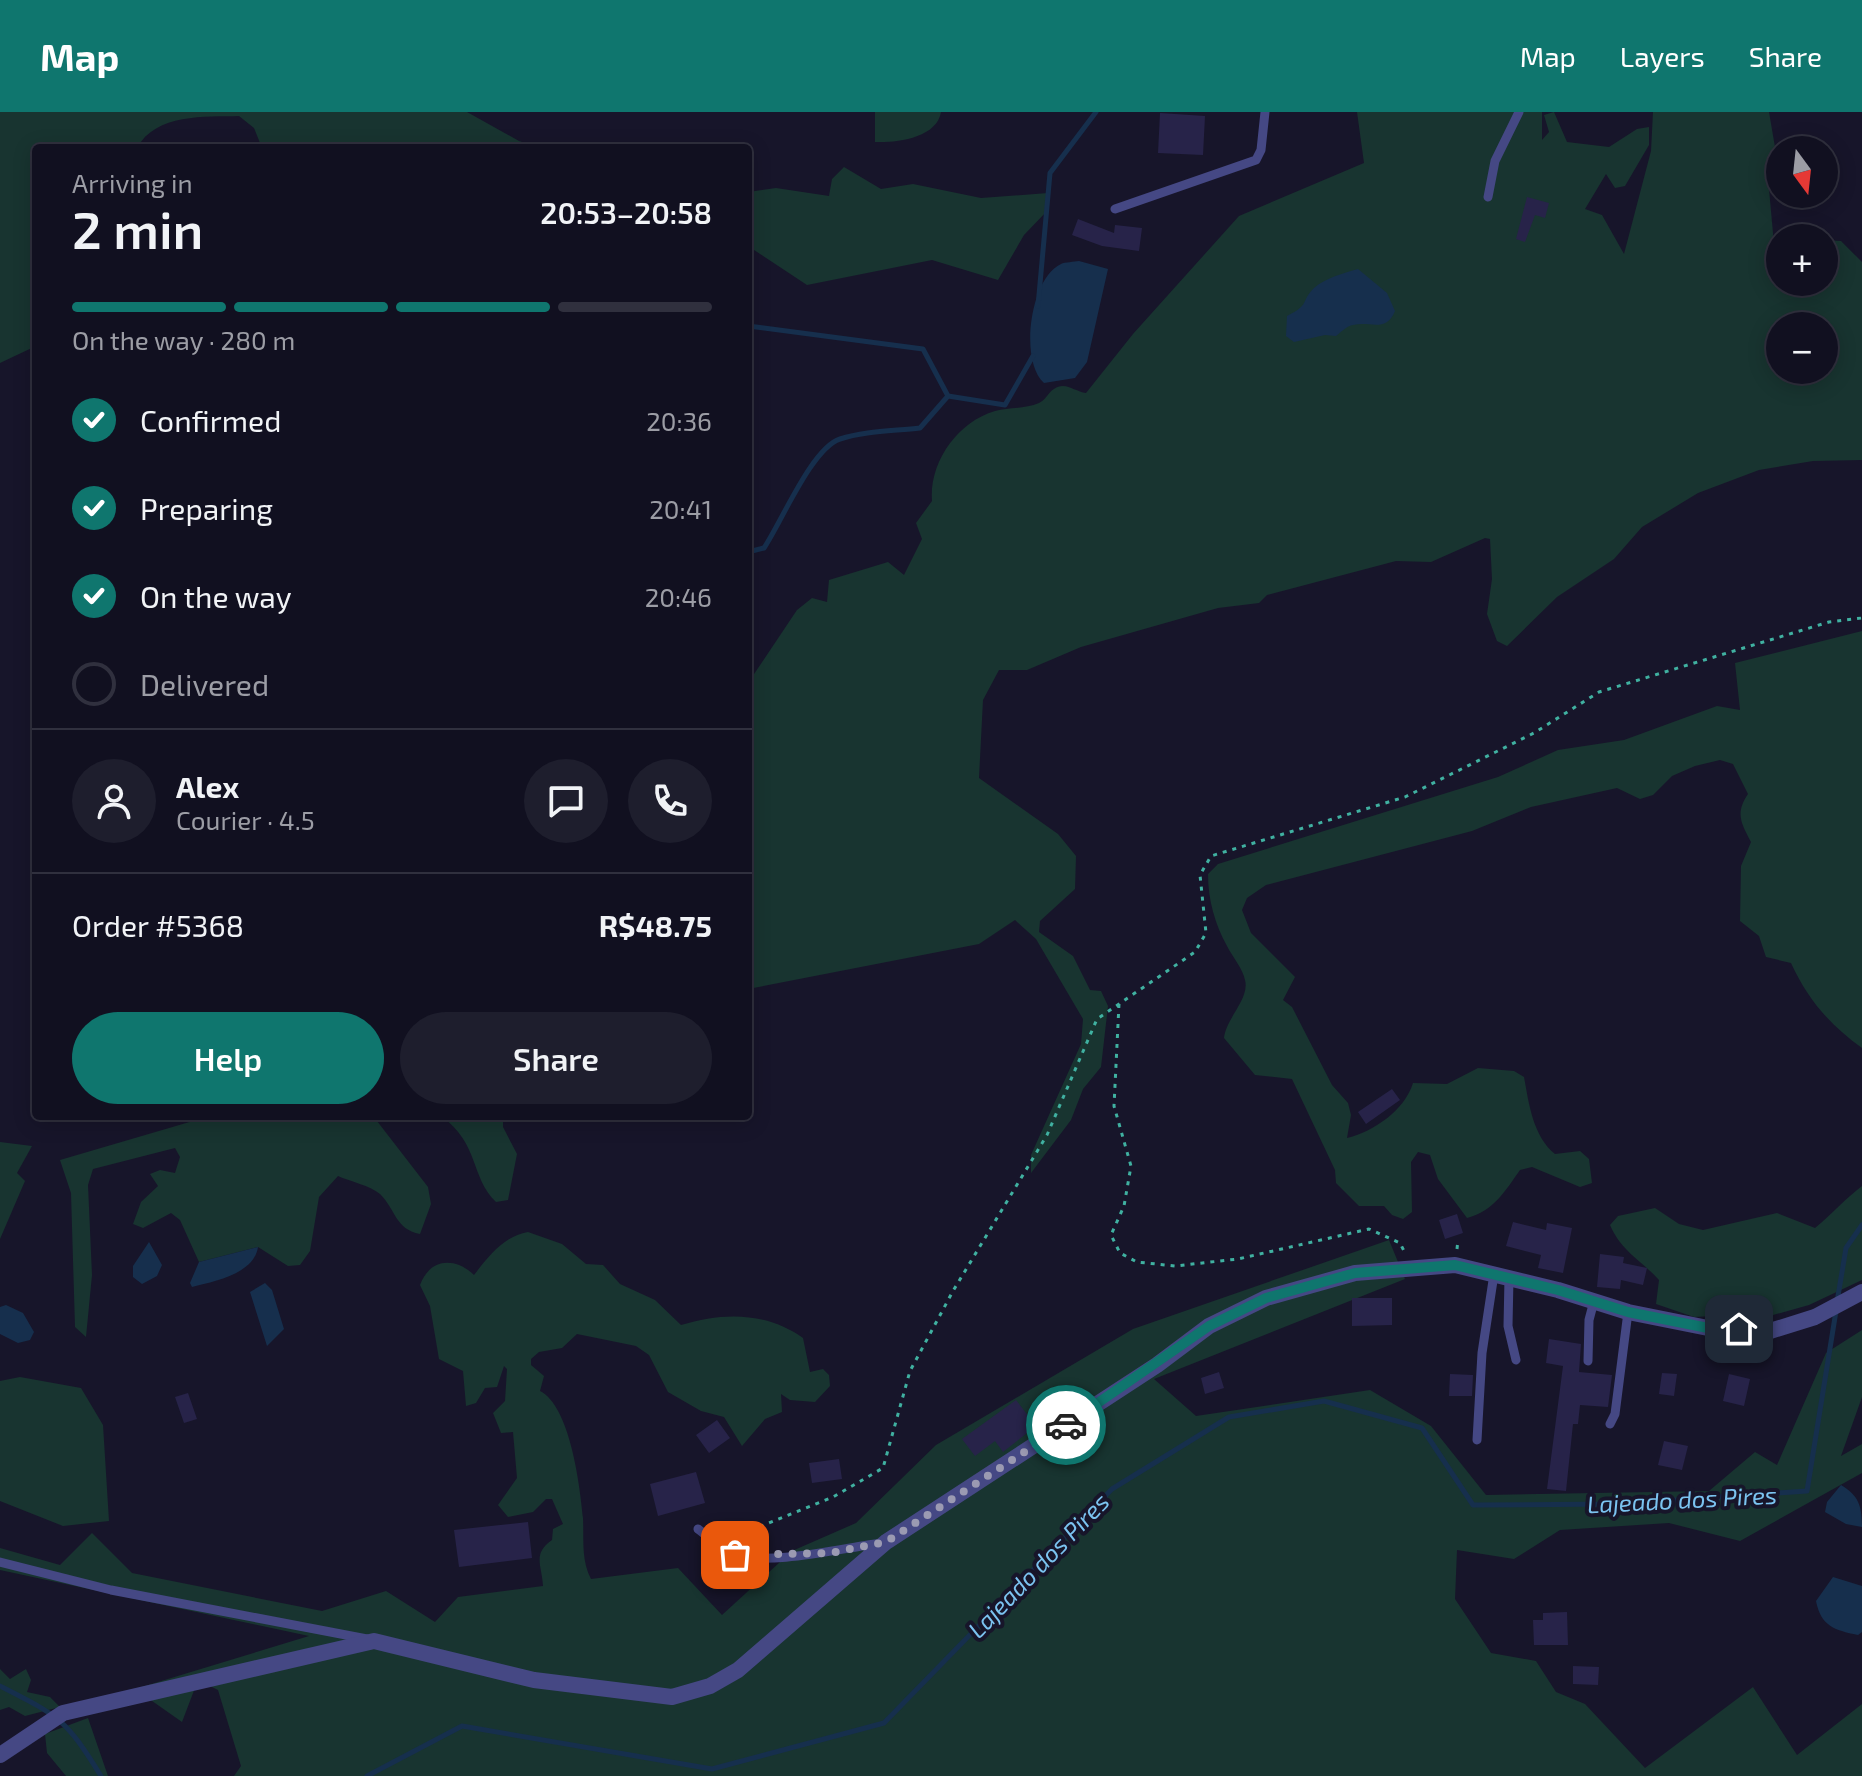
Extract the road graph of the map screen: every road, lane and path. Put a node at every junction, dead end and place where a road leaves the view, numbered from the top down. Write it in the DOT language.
graph roads {
  1 [pos="1265,112"];
  2 [pos="1519,112"];
  3 [pos="1488,197"];
  4 [pos="1115,209"];
  5 [pos="1862,618"];
  6 [pos="1119,1004"];
  7 [pos="1414,1267"];
  8 [pos="1501,1276"];
  9 [pos="1856,1295"];
  10 [pos="1594,1300"];
  11 [pos="1628,1312"];
  12 [pos="1516,1360"];
  13 [pos="1588,1361"];
  14 [pos="1610,1424"];
  15 [pos="1477,1440"];
  16 [pos="698,1529"];
  17 [pos="886,1542"];
  18 [pos="718,1544"];
  19 [pos="0,1562"];
  20 [pos="374,1641"];
  21 [pos="0,1755"];
  1 -- 4 [label="lane"];
  2 -- 3 [label="lane"];
  5 -- 6 [label="path"];
  6 -- 7 [label="path"];
  6 -- 18 [label="path"];
  7 -- 8 [label="street"];
  7 -- 17 [label="street"];
  8 -- 10 [label="street"];
  8 -- 12 [label="lane"];
  8 -- 15 [label="lane"];
  9 -- 11 [label="street"];
  10 -- 11 [label="street"];
  10 -- 13 [label="lane"];
  11 -- 14 [label="lane"];
  16 -- 18 [label="lane"];
  17 -- 18 [label="lane"];
  17 -- 20 [label="street"];
  19 -- 20 [label="lane"];
  20 -- 21 [label="street"];
}
